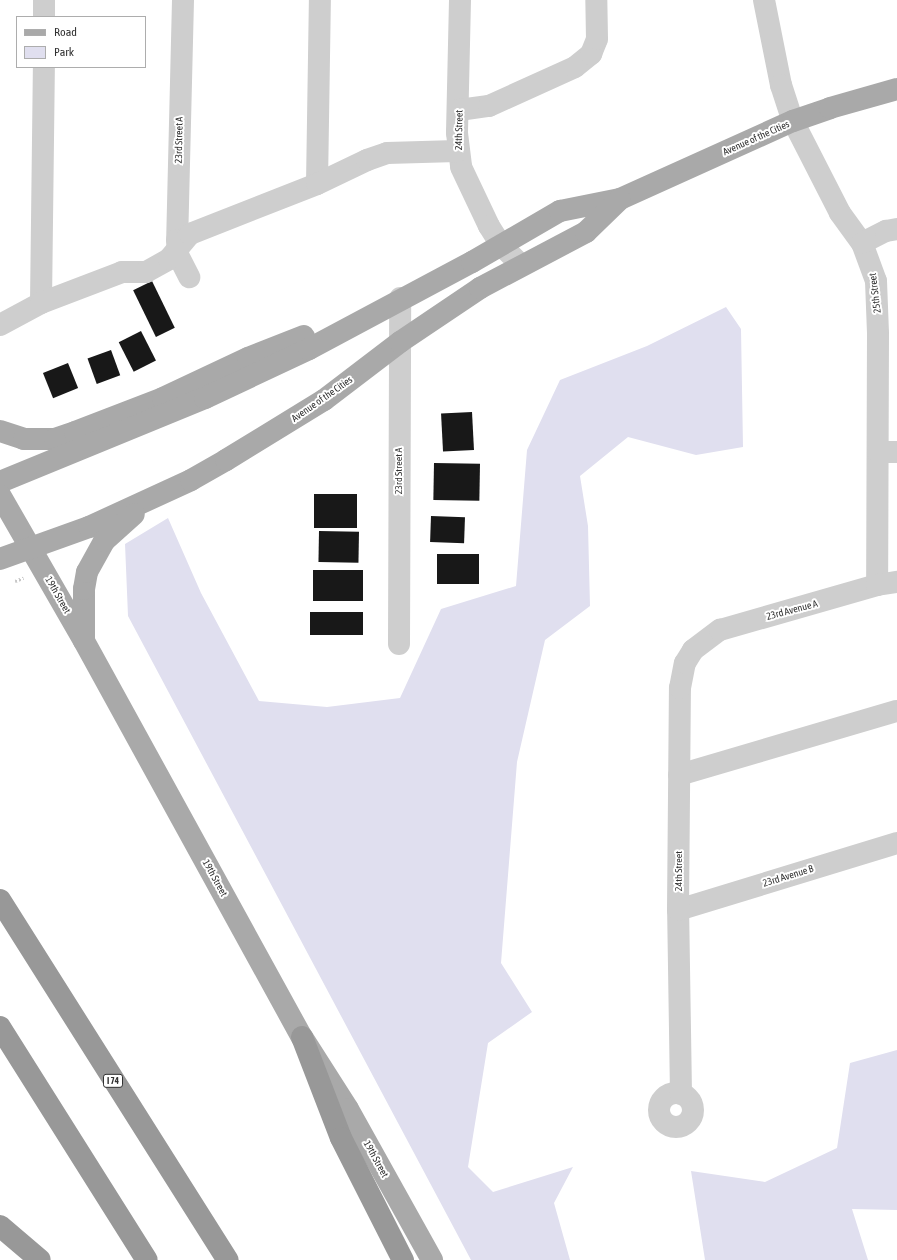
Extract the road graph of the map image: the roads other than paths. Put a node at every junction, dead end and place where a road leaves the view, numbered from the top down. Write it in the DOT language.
graph roads {
  1 [pos="44,0"];
  2 [pos="183,0"];
  3 [pos="320,0"];
  4 [pos="460,0"];
  5 [pos="596,0"];
  6 [pos="764,0"];
  7 [pos="44,16"];
  8 [pos="44,68"];
  9 [pos="897,89"];
  10 [pos="459,110"];
  11 [pos="793,122"];
  12 [pos="457,151"];
  13 [pos="317,184"];
  14 [pos="620,199"];
  15 [pos="897,229"];
  16 [pos="862,243"];
  17 [pos="501,244"];
  18 [pos="178,246"];
  19 [pos="521,265"];
  20 [pos="189,277"];
  21 [pos="400,298"];
  22 [pos="42,303"];
  23 [pos="0,325"];
  24 [pos="888,334"];
  25 [pos="400,342"];
  26 [pos="0,431"];
  27 [pos="887,452"];
  28 [pos="0,482"];
  29 [pos="163,492"];
  30 [pos="0,495"];
  31 [pos="30,547"];
  32 [pos="0,559"];
  33 [pos="887,584"];
  34 [pos="84,641"];
  35 [pos="399,644"];
  36 [pos="693,650"];
  37 [pos="897,711"];
  38 [pos="679,775"];
  39 [pos="897,843"];
  40 [pos="0,900"];
  41 [pos="678,910"];
  42 [pos="0,1027"];
  43 [pos="302,1037"];
  44 [pos="681,1094"];
  45 [pos="0,1226"];
  46 [pos="40,1260"];
  47 [pos="147,1260"];
  48 [pos="228,1260"];
  49 [pos="403,1260"];
  50 [pos="432,1260"];
  1 -- 7 [label="street"];
  2 -- 18 [label="street, 23rd Street A"];
  3 -- 13 [label="street"];
  4 -- 10 [label="street, 24th Street"];
  5 -- 10 [label="street"];
  6 -- 11 [label="street, 25th Street"];
  8 -- 22 [label="street"];
  9 -- 11 [label="main road, Avenue of the Cities"];
  10 -- 12 [label="street, 24th Street"];
  11 -- 14 [label="main road, Avenue of the Cities"];
  11 -- 16 [label="street, 25th Street"];
  12 -- 13 [label="street"];
  12 -- 17 [label="street, 24th Street"];
  13 -- 18 [label="street"];
  14 -- 17 [label="main road, Avenue of the Cities"];
  14 -- 19 [label="main road, Avenue of the Cities"];
  15 -- 16 [label="street"];
  16 -- 24 [label="street, 25th Street"];
  17 -- 19 [label="street, 24th Street"];
  17 -- 21 [label="main road, Avenue of the Cities"];
  18 -- 20 [label="street, 23rd Street A"];
  18 -- 22 [label="street"];
  19 -- 25 [label="main road, Avenue of the Cities"];
  21 -- 25 [label="street, 23rd Street A"];
  21 -- 26 [label="main road"];
  21 -- 28 [label="main road, Avenue of the Cities"];
  22 -- 23 [label="street"];
  24 -- 27 [label="street, 25th Street"];
  25 -- 29 [label="main road, Avenue of the Cities"];
  25 -- 35 [label="street, 23rd Street A"];
  27 -- 33 [label="street, 25th Street"];
  29 -- 31 [label="main road, Avenue of the Cities"];
  29 -- 34 [label="main road"];
  30 -- 31 [label="main road, 19th Street"];
  31 -- 32 [label="main road, Avenue of the Cities"];
  31 -- 34 [label="main road, 19th Street"];
  33 -- 36 [label="street, 23rd Avenue A"];
  34 -- 43 [label="main road, 19th Street"];
  36 -- 38 [label="street, 24th Street"];
  37 -- 38 [label="street"];
  38 -- 41 [label="street, 24th Street"];
  39 -- 41 [label="street, 23rd Avenue B"];
  40 -- 48 [label="highway, I 74"];
  41 -- 44 [label="street, 24th Street"];
  42 -- 47 [label="highway"];
  43 -- 49 [label="highway"];
  43 -- 50 [label="main road, 19th Street"];
  45 -- 46 [label="highway"];
}
